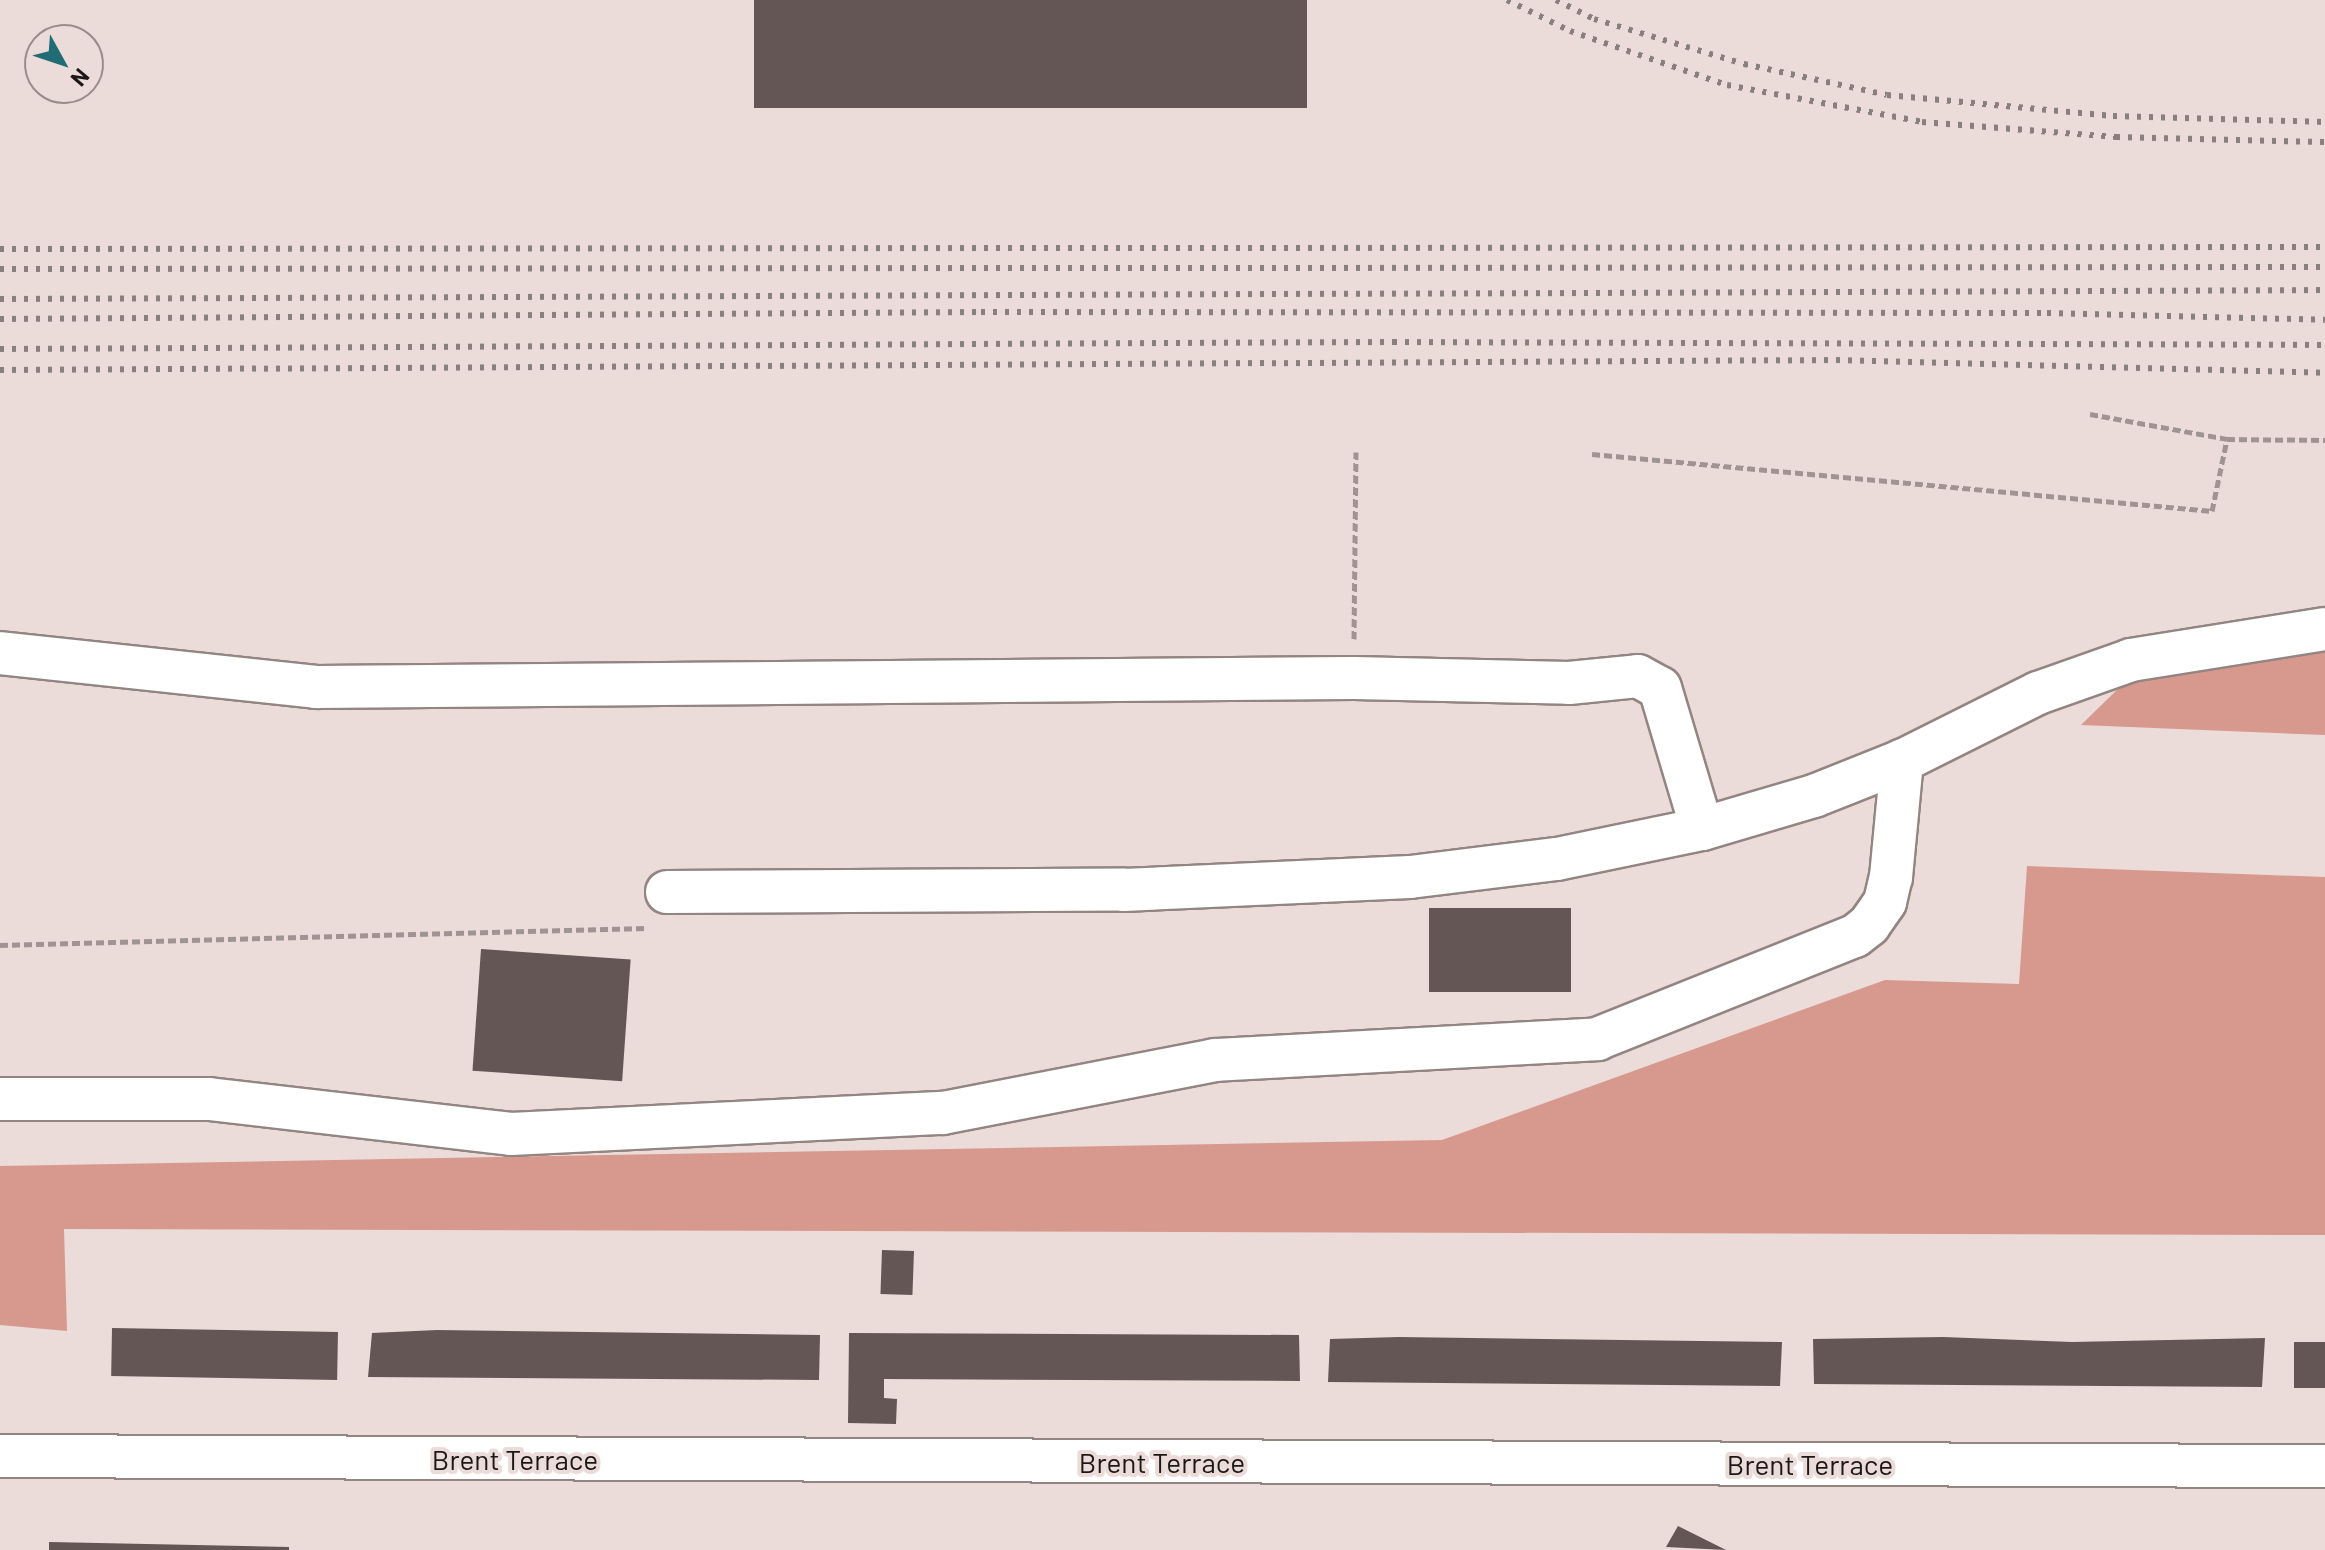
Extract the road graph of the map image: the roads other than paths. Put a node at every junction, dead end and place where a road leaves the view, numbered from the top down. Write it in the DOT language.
graph roads {
  1 [pos="2325,629"];
  2 [pos="0,653"];
  3 [pos="1902,761"];
  4 [pos="1702,829"];
  5 [pos="667,892"];
  6 [pos="0,1099"];
  7 [pos="0,1456"];
  8 [pos="2325,1466"];
  1 -- 3 [label="street"];
  2 -- 4 [label="street"];
  3 -- 4 [label="street"];
  3 -- 6 [label="street"];
  4 -- 5 [label="street"];
  7 -- 8 [label="street, Brent Terrace"];
}
